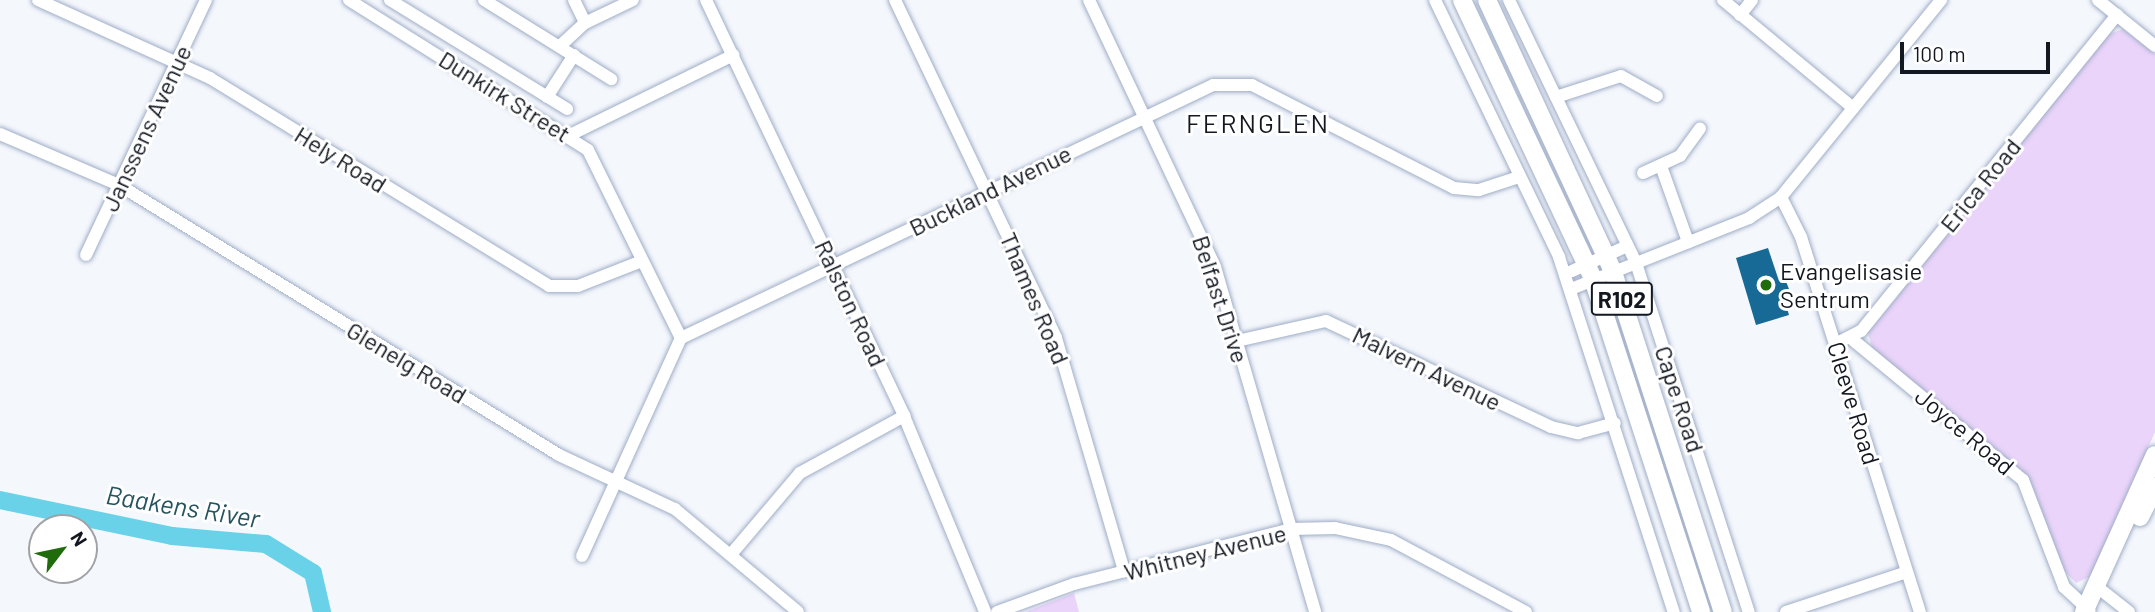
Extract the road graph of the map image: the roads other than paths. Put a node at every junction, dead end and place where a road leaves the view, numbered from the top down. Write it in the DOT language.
graph roads {
  1 [pos="38,0"];
  2 [pos="206,0"];
  3 [pos="349,0"];
  4 [pos="390,0"];
  5 [pos="484,0"];
  6 [pos="574,0"];
  7 [pos="633,0"];
  8 [pos="706,0"];
  9 [pos="895,0"];
  10 [pos="1089,0"];
  11 [pos="1435,0"];
  12 [pos="1462,0"];
  13 [pos="1487,0"];
  14 [pos="1509,0"];
  15 [pos="1723,0"];
  16 [pos="1752,0"];
  17 [pos="1941,0"];
  18 [pos="2098,0"];
  19 [pos="1740,15"];
  20 [pos="2117,15"];
  21 [pos="585,23"];
  22 [pos="560,46"];
  23 [pos="2155,46"];
  24 [pos="574,55"];
  25 [pos="733,55"];
  26 [pos="179,60"];
  27 [pos="611,79"];
  28 [pos="1657,96"];
  29 [pos="547,97"];
  30 [pos="1556,97"];
  31 [pos="1853,108"];
  32 [pos="567,109"];
  33 [pos="1145,116"];
  34 [pos="1700,128"];
  35 [pos="0,134"];
  36 [pos="570,135"];
  37 [pos="1661,166"];
  38 [pos="1643,173"];
  39 [pos="1519,177"];
  40 [pos="119,185"];
  41 [pos="987,190"];
  42 [pos="1781,197"];
  43 [pos="1688,242"];
  44 [pos="1628,246"];
  45 [pos="86,255"];
  46 [pos="642,261"];
  47 [pos="1636,263"];
  48 [pos="1609,264"];
  49 [pos="833,266"];
  50 [pos="1584,272"];
  51 [pos="1571,289"];
  52 [pos="681,338"];
  53 [pos="1853,340"];
  54 [pos="1237,341"];
  55 [pos="1835,344"];
  56 [pos="904,416"];
  57 [pos="1615,424"];
  58 [pos="2155,454"];
  59 [pos="616,481"];
  60 [pos="2155,487"];
  61 [pos="1291,529"];
  62 [pos="733,552"];
  63 [pos="582,556"];
  64 [pos="1124,571"];
  65 [pos="1907,572"];
  66 [pos="2101,589"];
  67 [pos="2089,611"];
  68 [pos="797,612"];
  69 [pos="985,612"];
  70 [pos="997,612"];
  71 [pos="1315,612"];
  72 [pos="1526,612"];
  73 [pos="1674,612"];
  74 [pos="1701,612"];
  75 [pos="1723,612"];
  76 [pos="1749,612"];
  77 [pos="1786,612"];
  78 [pos="1920,612"];
  79 [pos="2129,612"];
  1 -- 26 [label="street, Hely Road"];
  2 -- 26 [label="street, Janssens Avenue"];
  3 -- 36 [label="street, Dunkirk Street"];
  4 -- 29 [label="street"];
  5 -- 22 [label="street"];
  6 -- 21 [label="street"];
  7 -- 21 [label="street"];
  8 -- 25 [label="street, Ralston Road"];
  9 -- 41 [label="street, Thames Road"];
  10 -- 33 [label="street, Belfast Drive"];
  11 -- 39 [label="street"];
  12 -- 50 [label="main road, Cape Road / R102"];
  13 -- 48 [label="main road, Cape Road / R102"];
  14 -- 30 [label="street, Cape Road"];
  15 -- 19 [label="street"];
  16 -- 19 [label="street"];
  17 -- 31 [label="street"];
  18 -- 20 [label="street"];
  19 -- 31 [label="street"];
  20 -- 23 [label="street"];
  20 -- 53 [label="street, Erica Road"];
  21 -- 22 [label="street"];
  22 -- 24 [label="street"];
  24 -- 27 [label="street"];
  24 -- 29 [label="street"];
  25 -- 36 [label="street"];
  25 -- 49 [label="street, Ralston Road"];
  26 -- 40 [label="street, Janssens Avenue"];
  26 -- 46 [label="street, Hely Road"];
  28 -- 30 [label="street"];
  29 -- 32 [label="street"];
  30 -- 44 [label="street, Cape Road"];
  31 -- 42 [label="street"];
  33 -- 39 [label="street, Buckland Avenue"];
  33 -- 41 [label="street, Buckland Avenue"];
  33 -- 54 [label="street, Belfast Drive"];
  34 -- 37 [label="street"];
  35 -- 40 [label="street, Glenelg Road"];
  36 -- 46 [label="street, Dunkirk Street"];
  37 -- 38 [label="street"];
  37 -- 43 [label="street"];
  39 -- 51 [label="street"];
  40 -- 45 [label="street, Janssens Avenue"];
  40 -- 59 [label="street, Glenelg Road"];
  41 -- 49 [label="street, Buckland Avenue"];
  41 -- 64 [label="street, Thames Road"];
  42 -- 43 [label="street"];
  42 -- 55 [label="street, Cleeve Road"];
  43 -- 47 [label="street"];
  44 -- 47 [label="street, Cape Road"];
  44 -- 48 [label="street"];
  46 -- 52 [label="street, Dunkirk Street"];
  47 -- 48 [label="street"];
  47 -- 76 [label="street, Cape Road"];
  48 -- 50 [label="street"];
  48 -- 75 [label="main road, Cape Road / R102"];
  49 -- 52 [label="street, Buckland Avenue"];
  49 -- 56 [label="street, Ralston Road"];
  50 -- 51 [label="street"];
  50 -- 74 [label="main road, Cape Road / R102"];
  51 -- 57 [label="street"];
  52 -- 59 [label="street"];
  53 -- 55 [label="street"];
  53 -- 67 [label="street, Joyce Road"];
  54 -- 57 [label="street, Malvern Avenue"];
  54 -- 61 [label="street, Belfast Drive"];
  55 -- 65 [label="street, Cleeve Road"];
  56 -- 62 [label="street"];
  56 -- 69 [label="street, Ralston Road"];
  57 -- 73 [label="street"];
  58 -- 66 [label="main road"];
  59 -- 62 [label="street, Glenelg Road"];
  59 -- 63 [label="street"];
  60 -- 66 [label="main road"];
  61 -- 64 [label="street, Whitney Avenue"];
  61 -- 71 [label="street, Belfast Drive"];
  61 -- 72 [label="street, Whitney Avenue"];
  62 -- 68 [label="street, Glenelg Road"];
  64 -- 70 [label="street, Whitney Avenue"];
  65 -- 77 [label="street"];
  65 -- 78 [label="street, Cleeve Road"];
  66 -- 67 [label="main road"];
  66 -- 79 [label="street"];
}
